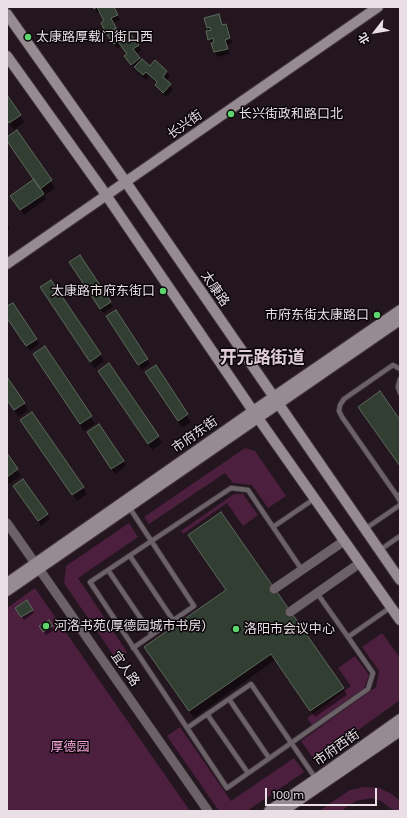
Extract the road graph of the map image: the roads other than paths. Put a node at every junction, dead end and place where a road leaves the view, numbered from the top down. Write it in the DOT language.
graph roads {
  1 [pos="366,7"];
  2 [pos="378,7"];
  3 [pos="7,14"];
  4 [pos="7,56"];
  5 [pos="124,179"];
  6 [pos="104,192"];
  7 [pos="7,255"];
  8 [pos="7,264"];
  9 [pos="400,310"];
  10 [pos="400,320"];
  11 [pos="400,369"];
  12 [pos="400,379"];
  13 [pos="400,393"];
  14 [pos="275,401"];
  15 [pos="255,415"];
  16 [pos="398,495"];
  17 [pos="314,498"];
  18 [pos="400,501"];
  19 [pos="127,504"];
  20 [pos="400,505"];
  21 [pos="7,523"];
  22 [pos="273,527"];
  23 [pos="364,530"];
  24 [pos="7,531"];
  25 [pos="400,536"];
  26 [pos="151,541"];
  27 [pos="344,541"];
  28 [pos="379,551"];
  29 [pos="130,556"];
  30 [pos="360,563"];
  31 [pos="35,567"];
  32 [pos="108,570"];
  33 [pos="302,570"];
  34 [pos="400,580"];
  35 [pos="7,583"];
  36 [pos="274,589"];
  37 [pos="7,591"];
  38 [pos="317,593"];
  39 [pos="391,607"];
  40 [pos="290,612"];
  41 [pos="173,620"];
  42 [pos="400,620"];
  43 [pos="152,635"];
  44 [pos="348,637"];
  45 [pos="133,648"];
  46 [pos="229,699"];
  47 [pos="207,714"];
  48 [pos="400,719"];
  49 [pos="187,728"];
  50 [pos="400,731"];
  51 [pos="291,743"];
  52 [pos="269,758"];
  53 [pos="248,773"];
  54 [pos="318,782"];
  55 [pos="200,811"];
  56 [pos="208,811"];
  57 [pos="269,811"];
  58 [pos="283,811"];
  1 -- 5 [label="main road, 长兴街"];
  2 -- 5 [label="main road, 长兴街"];
  3 -- 5 [label="main road, 太康路"];
  4 -- 6 [label="main road"];
  5 -- 6 [label="main road, 长兴街"];
  5 -- 14 [label="main road, 太康路"];
  6 -- 7 [label="main road, 长兴街"];
  6 -- 8 [label="main road, 长兴街"];
  6 -- 15 [label="main road"];
  9 -- 14 [label="main road, 市府东街"];
  10 -- 14 [label="main road, 市府东街"];
  11 -- 16 [label="lane"];
  12 -- 13 [label="lane"];
  14 -- 15 [label="main road, 市府东街"];
  14 -- 23 [label="main road, 太康路"];
  15 -- 17 [label="main road"];
  15 -- 19 [label="main road, 市府东街"];
  16 -- 18 [label="lane"];
  17 -- 22 [label="lane"];
  17 -- 27 [label="main road"];
  19 -- 26 [label="lane"];
  19 -- 31 [label="main road, 市府东街"];
  20 -- 23 [label="lane"];
  21 -- 31 [label="street, 宜人路"];
  22 -- 26 [label="lane"];
  22 -- 33 [label="lane"];
  23 -- 28 [label="main road, 太康路"];
  24 -- 31 [label="street, 宜人路"];
  25 -- 28 [label="lane"];
  26 -- 29 [label="lane"];
  26 -- 41 [label="lane"];
  27 -- 30 [label="main road"];
  27 -- 33 [label="street"];
  28 -- 34 [label="main road, 太康路"];
  29 -- 32 [label="lane"];
  29 -- 41 [label="lane"];
  30 -- 38 [label="street"];
  30 -- 39 [label="main road"];
  31 -- 35 [label="main road, 市府东街"];
  31 -- 37 [label="main road, 市府东街"];
  31 -- 55 [label="street, 宜人路"];
  31 -- 56 [label="street, 宜人路"];
  32 -- 43 [label="lane"];
  32 -- 45 [label="lane"];
  33 -- 36 [label="street"];
  38 -- 40 [label="street"];
  38 -- 44 [label="lane"];
  39 -- 42 [label="main road"];
  39 -- 44 [label="lane"];
  41 -- 43 [label="lane"];
  43 -- 45 [label="lane"];
  44 -- 51 [label="lane"];
  45 -- 49 [label="lane"];
  46 -- 47 [label="lane"];
  46 -- 51 [label="lane"];
  46 -- 52 [label="lane"];
  47 -- 49 [label="lane"];
  47 -- 53 [label="lane"];
  48 -- 54 [label="main road, 市府西街"];
  49 -- 53 [label="lane"];
  50 -- 54 [label="main road, 市府西街"];
  51 -- 52 [label="lane"];
  51 -- 54 [label="lane"];
  52 -- 53 [label="lane"];
  54 -- 57 [label="main road, 市府西街"];
  54 -- 58 [label="main road, 市府西街"];
}
